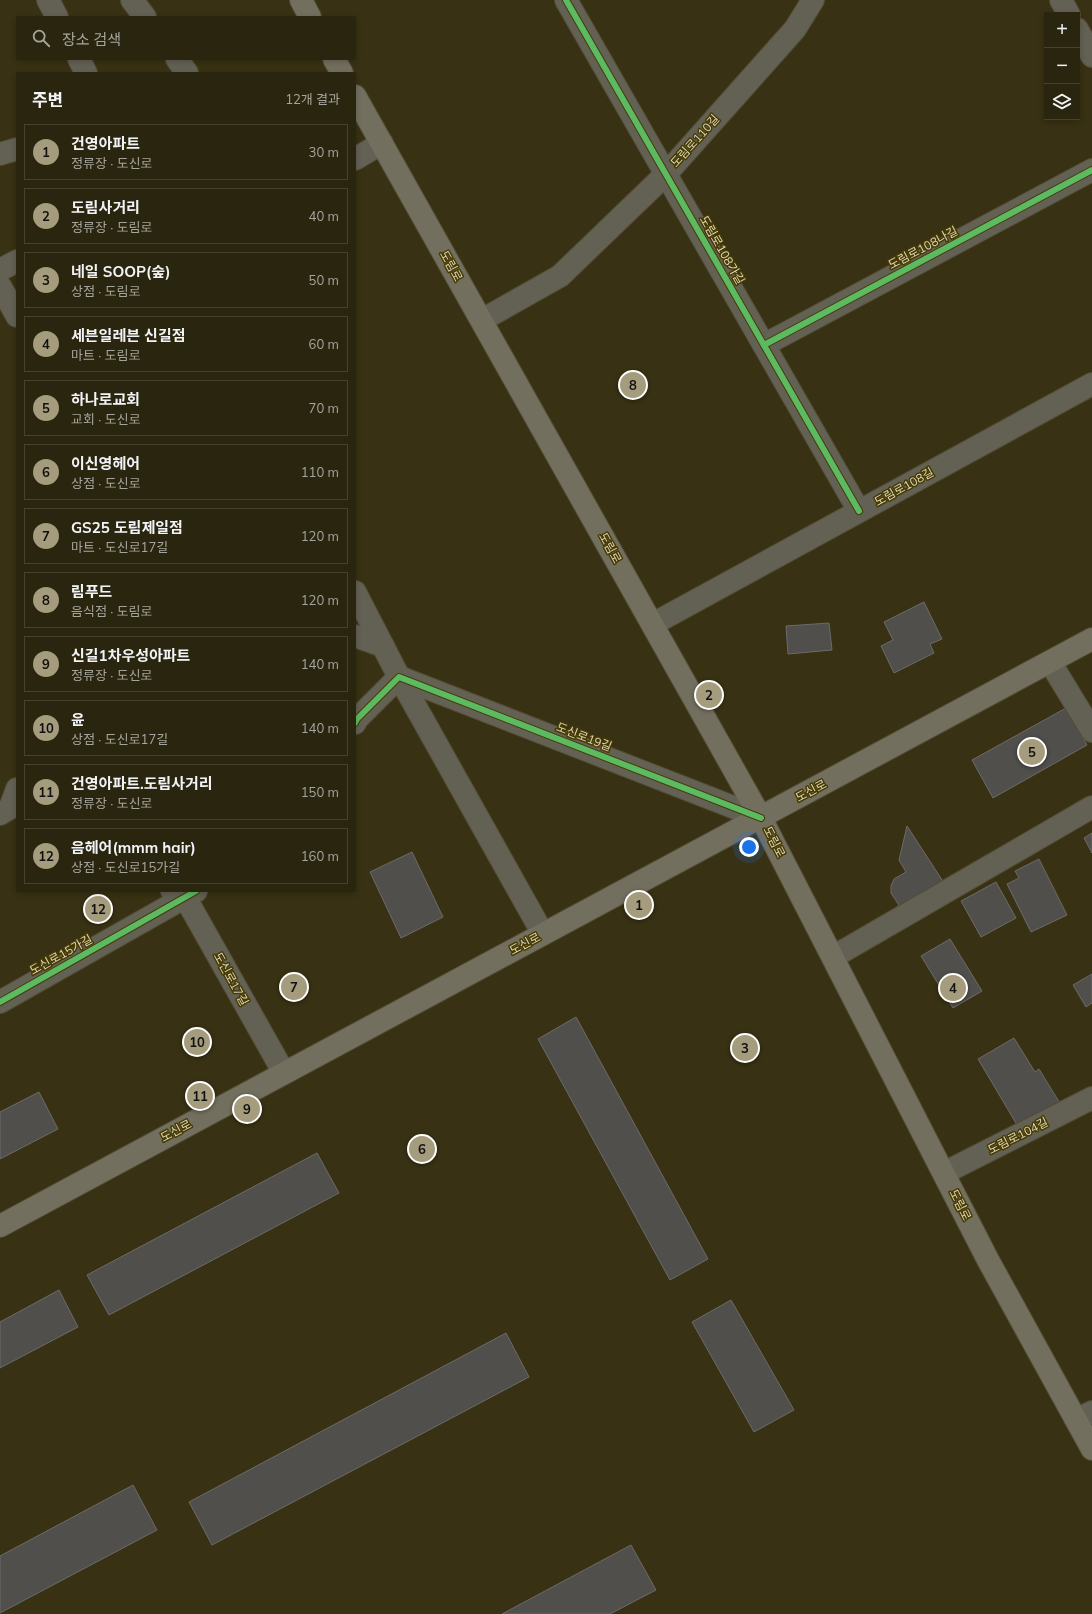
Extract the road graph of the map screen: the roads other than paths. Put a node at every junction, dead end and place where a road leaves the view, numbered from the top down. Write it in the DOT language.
graph roads {
  1 [pos="48,0"];
  2 [pos="132,0"];
  3 [pos="301,0"];
  4 [pos="566,0"];
  5 [pos="813,0"];
  6 [pos="1061,0"];
  7 [pos="1067,12"];
  8 [pos="56,16"];
  9 [pos="144,16"];
  10 [pos="309,16"];
  11 [pos="1080,34"];
  12 [pos="1092,56"];
  13 [pos="80,60"];
  14 [pos="178,60"];
  15 [pos="335,60"];
  16 [pos="86,72"];
  17 [pos="186,72"];
  18 [pos="341,72"];
  19 [pos="356,98"];
  20 [pos="382,143"];
  21 [pos="16,149"];
  22 [pos="0,154"];
  23 [pos="356,158"];
  24 [pos="1092,170"];
  25 [pos="666,174"];
  26 [pos="16,262"];
  27 [pos="0,270"];
  28 [pos="0,286"];
  29 [pos="16,314"];
  30 [pos="482,320"];
  31 [pos="764,345"];
  32 [pos="1092,384"];
  33 [pos="859,511"];
  34 [pos="356,594"];
  35 [pos="653,624"];
  36 [pos="356,636"];
  37 [pos="1092,639"];
  38 [pos="383,646"];
  39 [pos="1050,662"];
  40 [pos="399,677"];
  41 [pos="356,721"];
  42 [pos="1092,731"];
  43 [pos="1092,807"];
  44 [pos="761,818"];
  45 [pos="184,893"];
  46 [pos="543,934"];
  47 [pos="833,957"];
  48 [pos="0,1002"];
  49 [pos="284,1073"];
  50 [pos="1092,1098"];
  51 [pos="944,1173"];
  52 [pos="0,1226"];
  53 [pos="1084,1416"];
  54 [pos="1092,1449"];
  1 -- 8 [label="street"];
  2 -- 9 [label="street"];
  3 -- 10 [label="main road"];
  4 -- 25 [label="street, 도림로108가길"];
  5 -- 25 [label="street, 도림로110길"];
  6 -- 7 [label="street"];
  11 -- 12 [label="street"];
  13 -- 16 [label="street"];
  14 -- 17 [label="street"];
  15 -- 18 [label="main road"];
  19 -- 20 [label="main road, 도림로"];
  20 -- 23 [label="street"];
  20 -- 30 [label="main road, 도림로"];
  21 -- 22 [label="street"];
  24 -- 31 [label="street, 도림로108나길"];
  25 -- 30 [label="street, 도림로110길"];
  25 -- 31 [label="street, 도림로108가길"];
  26 -- 27 [label="street"];
  28 -- 29 [label="street"];
  30 -- 35 [label="main road, 도림로"];
  31 -- 33 [label="street, 도림로108가길"];
  32 -- 33 [label="street, 도림로108길"];
  33 -- 35 [label="street, 도림로108길"];
  34 -- 38 [label="street"];
  35 -- 44 [label="main road, 도림로"];
  36 -- 38 [label="street"];
  37 -- 39 [label="main road, 도신로"];
  38 -- 40 [label="street"];
  39 -- 42 [label="street"];
  39 -- 44 [label="main road, 도신로"];
  40 -- 41 [label="street"];
  40 -- 44 [label="street, 도신로19길"];
  40 -- 46 [label="street"];
  43 -- 47 [label="street"];
  44 -- 46 [label="main road, 도신로"];
  44 -- 47 [label="main road, 도림로"];
  45 -- 48 [label="street, 도신로15가길"];
  45 -- 49 [label="street, 도신로17길"];
  46 -- 49 [label="main road, 도신로"];
  47 -- 51 [label="main road, 도림로"];
  49 -- 52 [label="main road, 도신로"];
  50 -- 51 [label="street, 도림로104길"];
  51 -- 53 [label="main road, 도림로"];
  53 -- 54 [label="main road, 도림로"];
}
